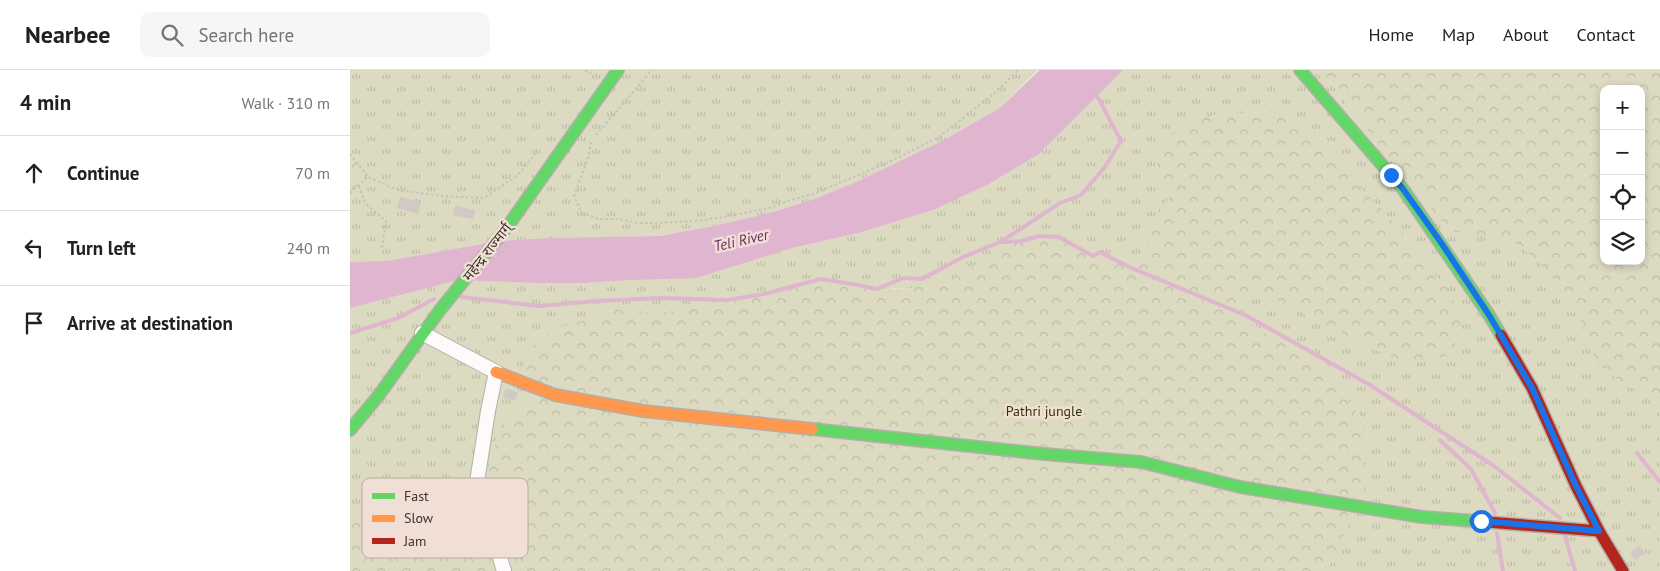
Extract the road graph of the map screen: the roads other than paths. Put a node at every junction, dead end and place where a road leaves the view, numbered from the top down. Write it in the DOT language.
graph roads {
  1 [pos="618,70"];
  2 [pos="1300,70"];
  3 [pos="422,333"];
  4 [pos="496,372"];
  5 [pos="350,430"];
  6 [pos="478,478"];
  7 [pos="1599,531"];
  8 [pos="500,558"];
  9 [pos="504,571"];
  10 [pos="1623,571"];
  1 -- 3 [label="main road, महेन्द्र राज्मार्ग्"];
  2 -- 7 [label="main road"];
  3 -- 4 [label="street"];
  3 -- 5 [label="main road, महेन्द्र राज्मार्ग्"];
  4 -- 6 [label="street"];
  4 -- 7 [label="main road"];
  7 -- 10 [label="main road"];
  8 -- 9 [label="street"];
}
